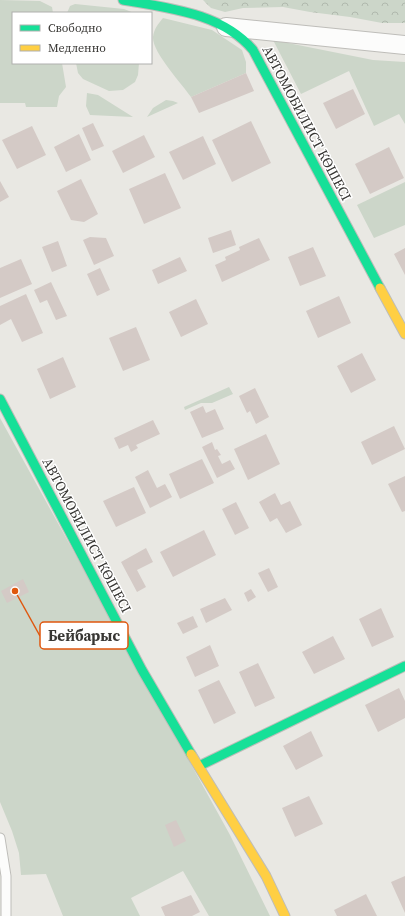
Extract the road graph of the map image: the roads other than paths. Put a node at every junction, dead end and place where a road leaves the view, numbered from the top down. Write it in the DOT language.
graph roads {
  1 [pos="123,0"];
  2 [pos="225,27"];
  3 [pos="405,46"];
  4 [pos="405,334"];
  5 [pos="0,399"];
  6 [pos="405,666"];
  7 [pos="199,766"];
  8 [pos="0,838"];
  9 [pos="6,916"];
  10 [pos="285,916"];
  1 -- 2 [label="street, АВТОМОБИЛИСТ КӨШЕСІ"];
  2 -- 3 [label="street"];
  2 -- 4 [label="street, АВТОМОБИЛИСТ КӨШЕСІ"];
  5 -- 7 [label="street, АВТОМОБИЛИСТ КӨШЕСІ"];
  6 -- 7 [label="street"];
  7 -- 10 [label="street, АВТОМОБИЛИСТ КӨШЕСІ"];
  8 -- 9 [label="lane"];
}
